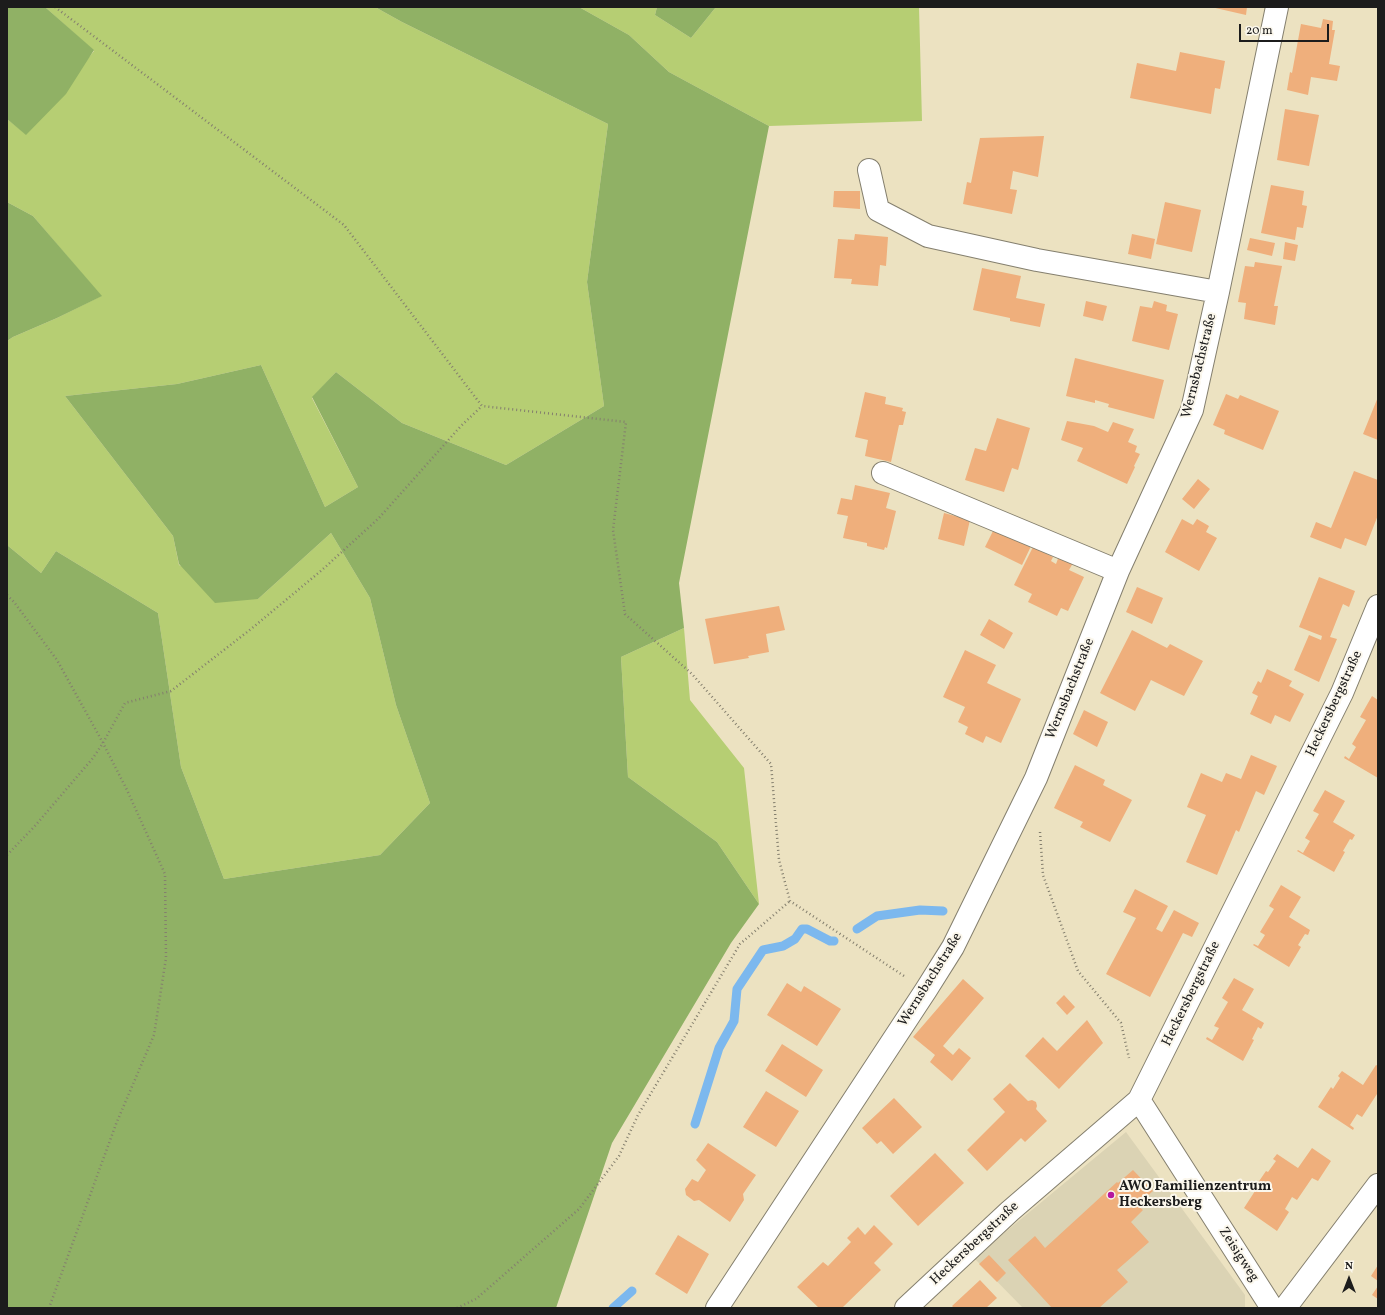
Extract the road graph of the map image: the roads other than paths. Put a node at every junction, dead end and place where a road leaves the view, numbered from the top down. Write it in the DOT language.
graph roads {
  1 [pos="1277,7"];
  2 [pos="869,170"];
  3 [pos="1218,292"];
  4 [pos="883,473"];
  5 [pos="1118,571"];
  6 [pos="1378,606"];
  7 [pos="1139,1100"];
  8 [pos="1378,1185"];
  9 [pos="717,1308"];
  10 [pos="906,1308"];
  11 [pos="1272,1308"];
  12 [pos="1284,1308"];
  1 -- 3 [label="street, Wernsbachstraße"];
  2 -- 3 [label="street"];
  3 -- 5 [label="street, Wernsbachstraße"];
  4 -- 5 [label="street"];
  5 -- 9 [label="street, Wernsbachstraße"];
  6 -- 7 [label="street, Heckersbergstraße"];
  7 -- 10 [label="street, Heckersbergstraße"];
  7 -- 11 [label="street, Zeisigweg"];
  8 -- 12 [label="street"];
}
